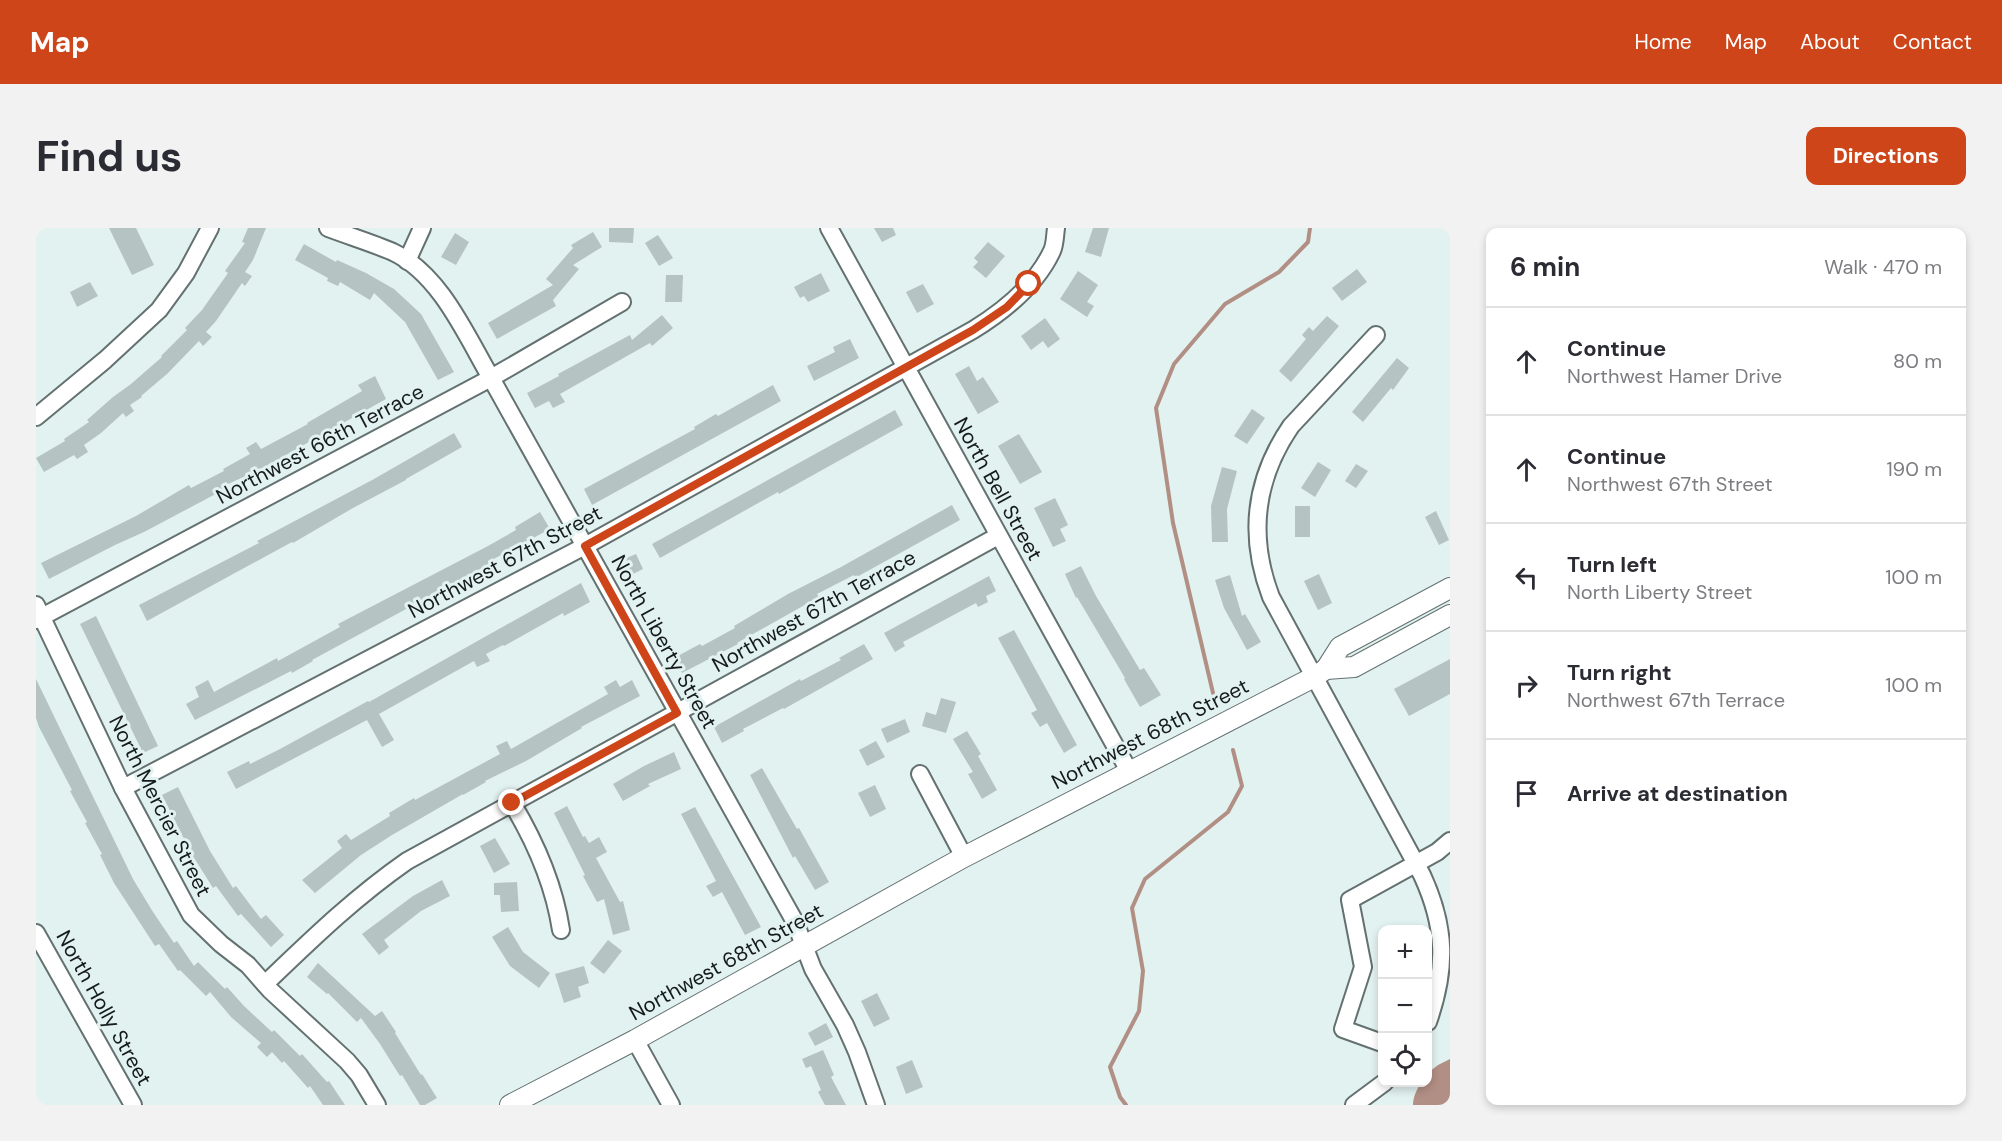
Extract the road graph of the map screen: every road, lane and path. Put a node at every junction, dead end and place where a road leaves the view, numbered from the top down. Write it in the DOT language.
graph roads {
  1 [pos="210,228"];
  2 [pos="328,228"];
  3 [pos="422,228"];
  4 [pos="829,228"];
  5 [pos="1056,228"];
  6 [pos="407,261"];
  7 [pos="622,302"];
  8 [pos="1376,335"];
  9 [pos="905,368"];
  10 [pos="491,378"];
  11 [pos="36,417"];
  12 [pos="998,536"];
  13 [pos="585,546"];
  14 [pos="1450,588"];
  15 [pos="38,614"];
  16 [pos="1450,615"];
  17 [pos="1320,673"];
  18 [pos="677,713"];
  19 [pos="1129,771"];
  20 [pos="920,774"];
  21 [pos="123,788"];
  22 [pos="512,803"];
  23 [pos="1450,841"];
  24 [pos="963,857"];
  25 [pos="1416,864"];
  26 [pos="561,930"];
  27 [pos="36,933"];
  28 [pos="804,947"];
  29 [pos="265,984"];
  30 [pos="1432,1010"];
  31 [pos="635,1040"];
  32 [pos="1378,1041"];
  33 [pos="1379,1087"];
  34 [pos="133,1105"];
  35 [pos="377,1105"];
  36 [pos="510,1105"];
  37 [pos="671,1105"];
  38 [pos="876,1105"];
  39 [pos="1354,1105"];
  1 -- 11 [label="street"];
  2 -- 6 [label="street, North Liberty Street"];
  3 -- 6 [label="street"];
  4 -- 9 [label="street, North Bell Street"];
  5 -- 9 [label="street, Northwest 67th Street"];
  6 -- 10 [label="street, North Liberty Street"];
  7 -- 10 [label="street, Northwest 66th Terrace"];
  8 -- 17 [label="street"];
  9 -- 12 [label="street, North Bell Street"];
  9 -- 13 [label="street, Northwest 67th Street"];
  10 -- 13 [label="street, North Liberty Street"];
  10 -- 15 [label="street, Northwest 66th Terrace"];
  12 -- 18 [label="street, Northwest 67th Terrace"];
  12 -- 19 [label="street, North Bell Street"];
  13 -- 18 [label="street, North Liberty Street"];
  13 -- 21 [label="street, Northwest 67th Street"];
  14 -- 17 [label="main road, Northwest 68th Street"];
  15 -- 21 [label="street, North Mercier Street"];
  16 -- 17 [label="main road, Northwest 68th Street"];
  17 -- 19 [label="main road, Northwest 68th Street"];
  17 -- 25 [label="street"];
  18 -- 22 [label="street, Northwest 67th Terrace"];
  18 -- 28 [label="street, North Liberty Street"];
  19 -- 24 [label="main road, Northwest 68th Street"];
  20 -- 24 [label="street"];
  21 -- 29 [label="street, North Mercier Street"];
  22 -- 26 [label="street"];
  22 -- 29 [label="street, Northwest 67th Terrace"];
  23 -- 25 [label="street"];
  24 -- 28 [label="main road, Northwest 68th Street"];
  25 -- 30 [label="street"];
  25 -- 32 [label="street"];
  27 -- 34 [label="street, North Holly Street"];
  28 -- 31 [label="main road, Northwest 68th Street"];
  28 -- 38 [label="street, North Liberty Street"];
  29 -- 35 [label="street, North Mercier Street"];
  31 -- 36 [label="main road, Northwest 68th Street"];
  31 -- 37 [label="street"];
  33 -- 39 [label="street"];
}
